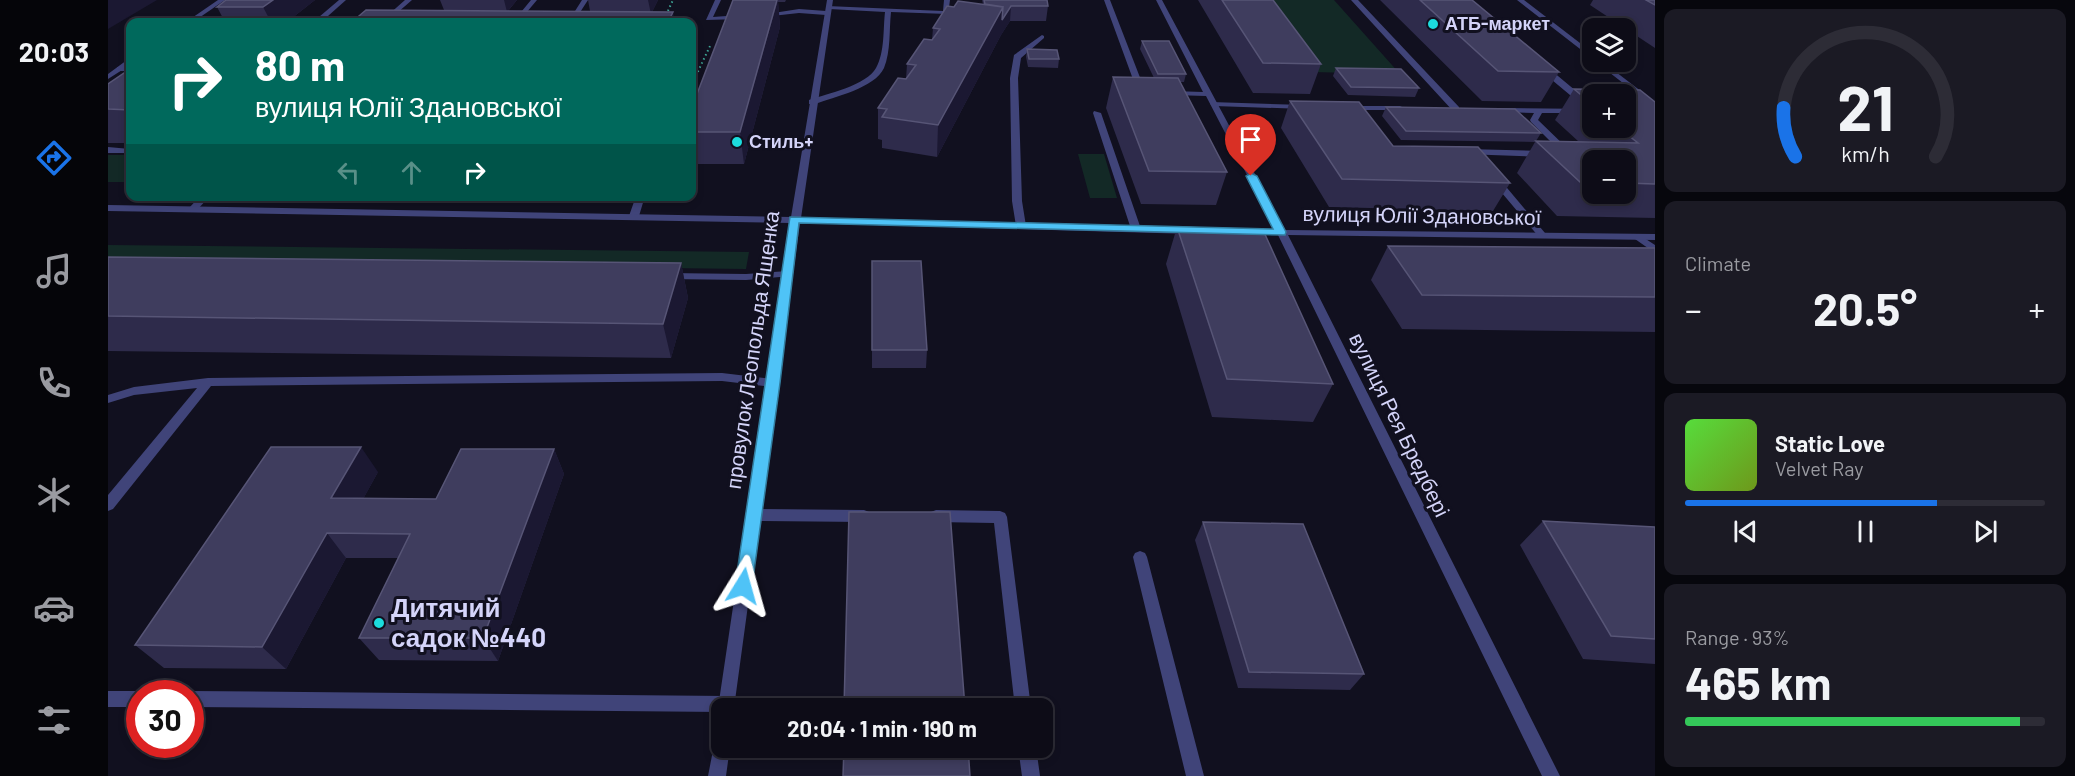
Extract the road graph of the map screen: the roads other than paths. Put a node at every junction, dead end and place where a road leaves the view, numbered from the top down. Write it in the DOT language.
graph roads {
  1 [pos="222,0"];
  2 [pos="343,0"];
  3 [pos="409,0"];
  4 [pos="534,0"];
  5 [pos="585,0"];
  6 [pos="718,0"];
  7 [pos="947,0"];
  8 [pos="1107,0"];
  9 [pos="1159,0"];
  10 [pos="1354,0"];
  11 [pos="1520,0"];
  12 [pos="828,7"];
  13 [pos="888,10"];
  14 [pos="195,18"];
  15 [pos="519,18"];
  16 [pos="574,18"];
  17 [pos="1042,37"];
  18 [pos="1582,48"];
  19 [pos="1532,59"];
  20 [pos="126,65"];
  21 [pos="120,69"];
  22 [pos="126,69"];
  23 [pos="1612,72"];
  24 [pos="108,77"];
  25 [pos="1153,93"];
  26 [pos="1164,93"];
  27 [pos="1211,99"];
  28 [pos="812,102"];
  29 [pos="1582,102"];
  30 [pos="1655,106"];
  31 [pos="1317,107"];
  32 [pos="1340,108"];
  33 [pos="1351,108"];
  34 [pos="1409,109"];
  35 [pos="1444,109"];
  36 [pos="1456,109"];
  37 [pos="1466,109"];
  38 [pos="1487,110"];
  39 [pos="1540,110"];
  40 [pos="1582,111"];
  41 [pos="1645,112"];
  42 [pos="1655,112"];
  43 [pos="1097,113"];
  44 [pos="1359,118"];
  45 [pos="108,150"];
  46 [pos="126,150"];
  47 [pos="1460,152"];
  48 [pos="1471,153"];
  49 [pos="1479,161"];
  50 [pos="1487,170"];
  51 [pos="201,201"];
  52 [pos="639,201"];
  53 [pos="108,208"];
  54 [pos="193,209"];
  55 [pos="634,216"];
  56 [pos="794,219"];
  57 [pos="1021,226"];
  58 [pos="1136,230"];
  59 [pos="1208,231"];
  60 [pos="1232,232"];
  61 [pos="1281,232"];
  62 [pos="1542,235"];
  63 [pos="1638,237"];
  64 [pos="1655,237"];
  65 [pos="1655,250"];
  66 [pos="788,274"];
  67 [pos="651,276"];
  68 [pos="208,382"];
  69 [pos="773,383"];
  70 [pos="108,399"];
  71 [pos="108,505"];
  72 [pos="753,515"];
  73 [pos="880,516"];
  74 [pos="916,516"];
  75 [pos="1140,557"];
  76 [pos="727,698"];
  77 [pos="1022,698"];
  78 [pos="108,699"];
  79 [pos="126,699"];
  80 [pos="204,699"];
  81 [pos="711,706"];
  82 [pos="720,758"];
  83 [pos="1029,758"];
  84 [pos="717,776"];
  85 [pos="1031,776"];
  86 [pos="1195,776"];
  87 [pos="1551,776"];
  1 -- 14 [label="street"];
  2 -- 3 [label="street"];
  4 -- 15 [label="street"];
  5 -- 16 [label="street"];
  6 -- 12 [label="street"];
  7 -- 13 [label="street"];
  8 -- 25 [label="street"];
  9 -- 27 [label="street, вулиця Рея Бредбері"];
  10 -- 36 [label="street"];
  11 -- 18 [label="street"];
  12 -- 13 [label="street"];
  12 -- 28 [label="street, провулок Леопольда Ященка"];
  13 -- 28 [label="street"];
  17 -- 57 [label="street"];
  19 -- 29 [label="street"];
  20 -- 21 [label="street"];
  21 -- 22 [label="street"];
  21 -- 24 [label="street"];
  23 -- 30 [label="street"];
  26 -- 27 [label="street"];
  27 -- 31 [label="street"];
  27 -- 61 [label="street, вулиця Рея Бредбері"];
  28 -- 56 [label="street, провулок Леопольда Ященка"];
  32 -- 33 [label="street"];
  33 -- 34 [label="street"];
  33 -- 44 [label="street"];
  35 -- 36 [label="street"];
  36 -- 37 [label="street"];
  38 -- 39 [label="street"];
  39 -- 40 [label="street"];
  39 -- 48 [label="street"];
  41 -- 42 [label="street"];
  43 -- 58 [label="street"];
  45 -- 46 [label="street"];
  47 -- 48 [label="street"];
  48 -- 49 [label="street"];
  50 -- 62 [label="street"];
  51 -- 54 [label="street"];
  52 -- 55 [label="street"];
  53 -- 54 [label="street"];
  54 -- 55 [label="street"];
  55 -- 56 [label="street"];
  56 -- 57 [label="street"];
  56 -- 66 [label="street, провулок Леопольда Ященка"];
  57 -- 58 [label="street"];
  58 -- 59 [label="street"];
  60 -- 61 [label="street, вулиця Юлії Здановської"];
  61 -- 62 [label="street, вулиця Юлії Здановської"];
  61 -- 87 [label="street, вулиця Рея Бредбері"];
  62 -- 63 [label="street, вулиця Юлії Здановської"];
  63 -- 64 [label="street, вулиця Юлії Здановської"];
  63 -- 65 [label="street"];
  66 -- 67 [label="street"];
  66 -- 69 [label="street, провулок Леопольда Ященка"];
  68 -- 69 [label="street"];
  68 -- 70 [label="street"];
  68 -- 71 [label="street"];
  69 -- 72 [label="street, провулок Леопольда Ященка"];
  72 -- 73 [label="street"];
  72 -- 76 [label="street, провулок Леопольда Ященка"];
  74 -- 77 [label="street"];
  75 -- 86 [label="street"];
  78 -- 79 [label="street"];
  80 -- 81 [label="street"];
  82 -- 84 [label="street"];
  83 -- 85 [label="street"];
}
